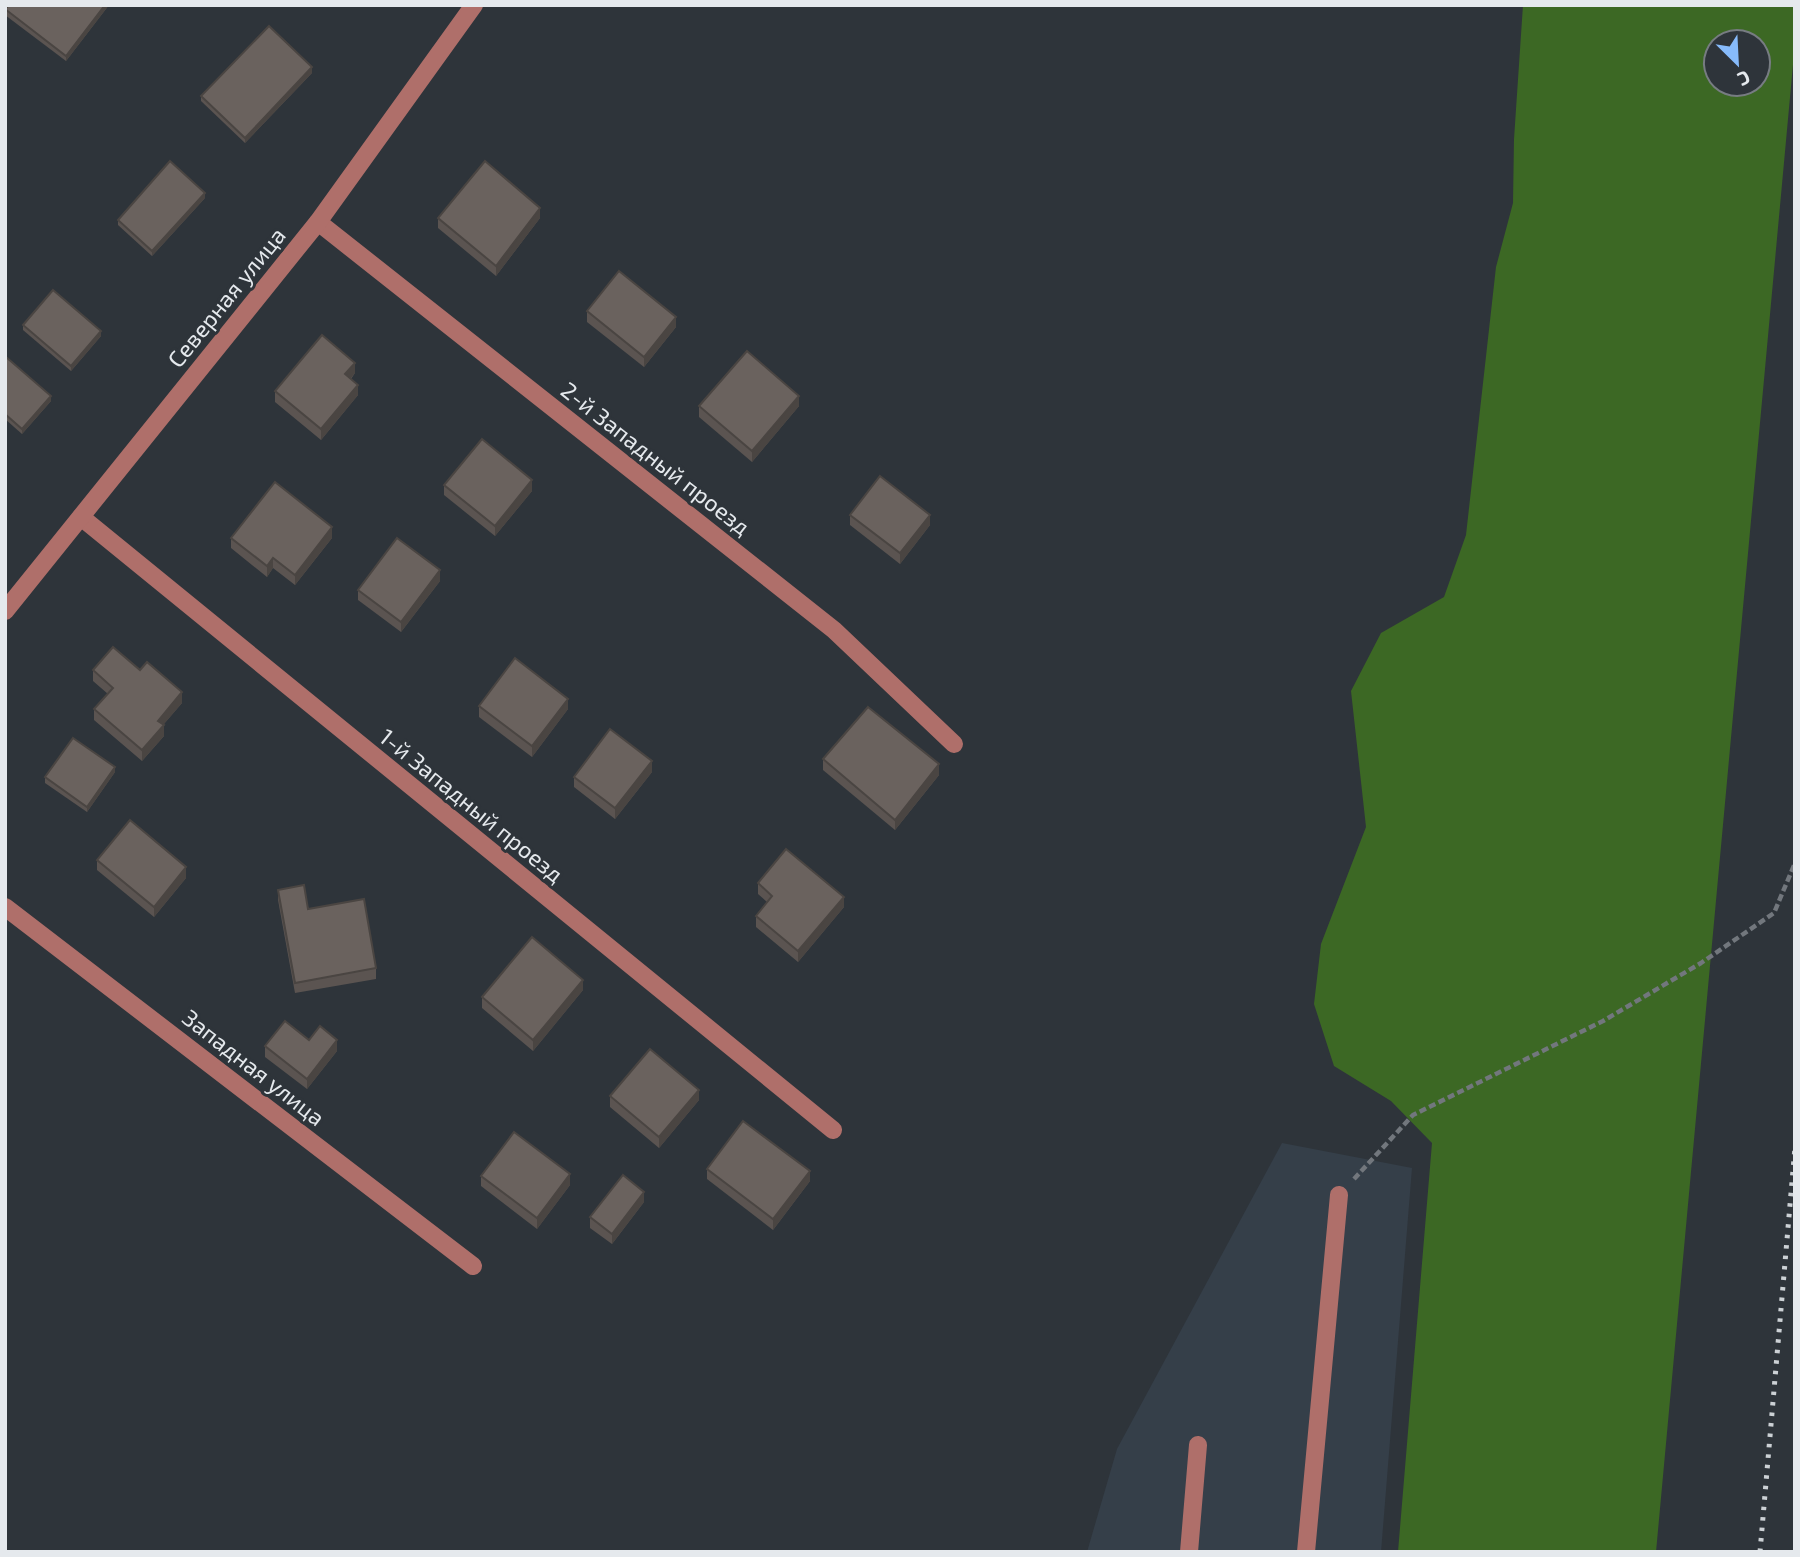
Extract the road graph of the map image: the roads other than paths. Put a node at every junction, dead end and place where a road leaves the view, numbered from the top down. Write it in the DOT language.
graph roads {
  1 [pos="474,5"];
  2 [pos="318,222"];
  3 [pos="81,517"];
  4 [pos="5,611"];
  5 [pos="954,744"];
  6 [pos="5,907"];
  7 [pos="833,1130"];
  8 [pos="1339,1195"];
  9 [pos="472,1266"];
  10 [pos="1198,1445"];
  11 [pos="1189,1552"];
  12 [pos="1306,1552"];
  1 -- 2 [label="street, Северная улица"];
  2 -- 3 [label="street, Северная улица"];
  2 -- 5 [label="street, 2-й Западный проезд"];
  3 -- 4 [label="street, Северная улица"];
  3 -- 7 [label="street, 1-й Западный проезд"];
  6 -- 9 [label="street, Западная улица"];
  8 -- 12 [label="street"];
  10 -- 11 [label="street"];
}
